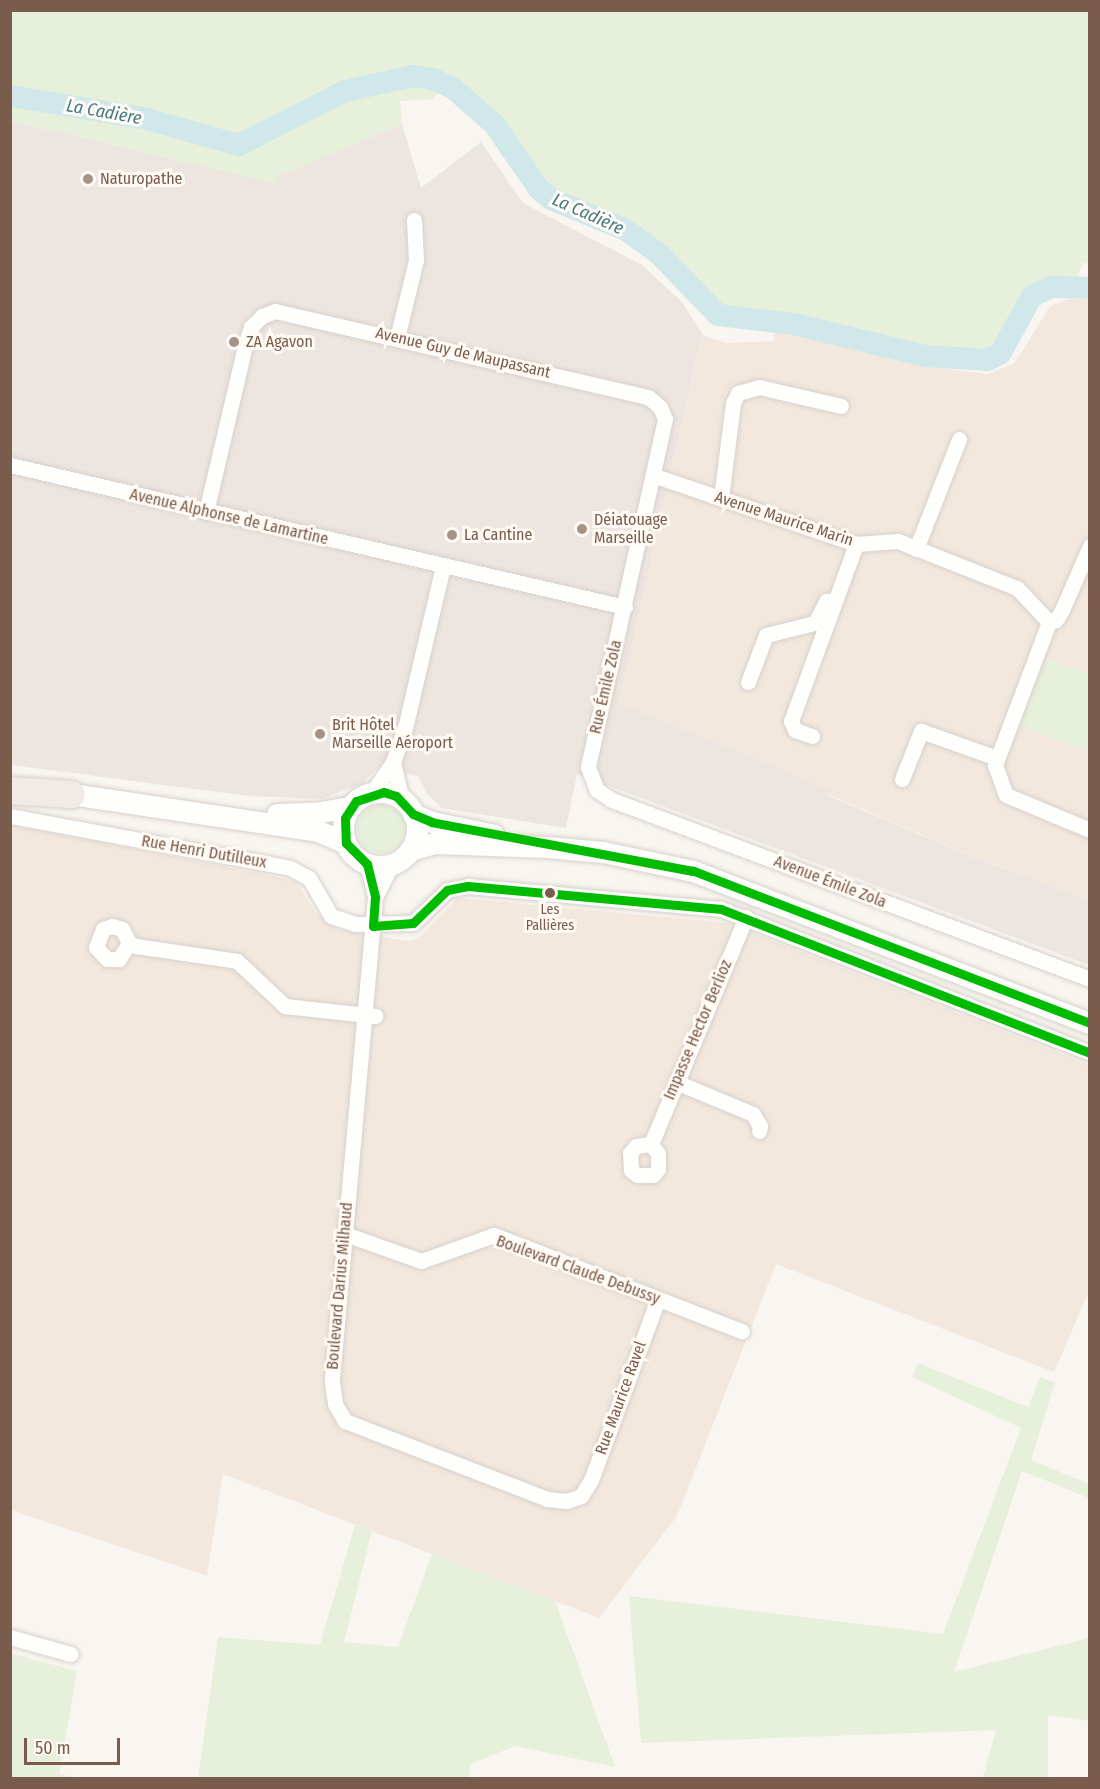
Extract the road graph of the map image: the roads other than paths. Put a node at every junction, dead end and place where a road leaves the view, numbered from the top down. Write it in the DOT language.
graph roads {
  1 [pos="414,220"];
  2 [pos="398,338"];
  3 [pos="841,406"];
  4 [pos="958,439"];
  5 [pos="12,470"];
  6 [pos="655,476"];
  7 [pos="721,498"];
  8 [pos="206,512"];
  9 [pos="852,543"];
  10 [pos="1089,546"];
  11 [pos="916,549"];
  12 [pos="443,566"];
  13 [pos="625,607"];
  14 [pos="1049,622"];
  15 [pos="748,682"];
  16 [pos="812,736"];
  17 [pos="998,758"];
  18 [pos="393,762"];
  19 [pos="588,767"];
  20 [pos="902,779"];
  21 [pos="10,788"];
  22 [pos="372,793"];
  23 [pos="71,794"];
  24 [pos="350,807"];
  25 [pos="408,807"];
  26 [pos="203,812"];
  27 [pos="10,816"];
  28 [pos="1089,830"];
  29 [pos="346,843"];
  30 [pos="547,847"];
  31 [pos="410,850"];
  32 [pos="368,864"];
  33 [pos="392,864"];
  34 [pos="375,897"];
  35 [pos="746,917"];
  36 [pos="373,926"];
  37 [pos="129,943"];
  38 [pos="1089,980"];
  39 [pos="370,1015"];
  40 [pos="1089,1023"];
  41 [pos="1089,1053"];
  42 [pos="676,1082"];
  43 [pos="759,1131"];
  44 [pos="651,1144"];
  45 [pos="345,1234"];
  46 [pos="658,1299"];
  47 [pos="742,1331"];
  48 [pos="581,1496"];
  49 [pos="10,1637"];
  50 [pos="72,1654"];
  1 -- 2 [label="street"];
  2 -- 6 [label="street, Avenue Guy de Maupassant"];
  2 -- 8 [label="street, Avenue Guy de Maupassant"];
  3 -- 7 [label="street"];
  4 -- 11 [label="street"];
  5 -- 8 [label="street, Avenue Alphonse de Lamartine"];
  6 -- 7 [label="street, Avenue Maurice Marin"];
  6 -- 13 [label="street, Avenue Guy de Maupassant"];
  7 -- 9 [label="street, Avenue Maurice Marin"];
  8 -- 12 [label="street, Avenue Alphonse de Lamartine"];
  9 -- 11 [label="street, Avenue Maurice Marin"];
  9 -- 15 [label="street"];
  9 -- 16 [label="street"];
  10 -- 14 [label="street"];
  11 -- 14 [label="street, Avenue Maurice Marin"];
  12 -- 13 [label="street"];
  12 -- 18 [label="street"];
  13 -- 19 [label="street, Rue Émile Zola"];
  14 -- 17 [label="street"];
  17 -- 20 [label="street"];
  17 -- 28 [label="street"];
  18 -- 22 [label="street"];
  18 -- 25 [label="street"];
  19 -- 38 [label="street, Avenue Émile Zola"];
  21 -- 23 [label="highway"];
  22 -- 24 [label="main road"];
  22 -- 25 [label="main road"];
  23 -- 26 [label="main road"];
  24 -- 26 [label="main road"];
  24 -- 29 [label="main road"];
  25 -- 30 [label="main road"];
  25 -- 31 [label="main road"];
  26 -- 29 [label="main road"];
  27 -- 36 [label="street, Rue Henri Dutilleux"];
  29 -- 32 [label="main road"];
  30 -- 31 [label="main road"];
  30 -- 40 [label="main road"];
  31 -- 33 [label="main road"];
  32 -- 33 [label="main road"];
  32 -- 34 [label="street, Boulevard Darius Milhaud"];
  33 -- 34 [label="street, Boulevard Darius Milhaud"];
  34 -- 36 [label="street, Boulevard Darius Milhaud"];
  35 -- 36 [label="street, Rue Henri Dutilleux"];
  35 -- 41 [label="street, Rue Henri Dutilleux"];
  35 -- 42 [label="street, Impasse Hector Berlioz"];
  36 -- 39 [label="street, Boulevard Darius Milhaud"];
  37 -- 39 [label="street"];
  39 -- 45 [label="street, Boulevard Darius Milhaud"];
  42 -- 43 [label="street"];
  42 -- 44 [label="street, Impasse Hector Berlioz"];
  45 -- 46 [label="street, Boulevard Claude Debussy"];
  45 -- 48 [label="street, Boulevard Darius Milhaud"];
  46 -- 47 [label="street, Boulevard Claude Debussy"];
  46 -- 48 [label="street, Rue Maurice Ravel"];
  49 -- 50 [label="street"];
}
